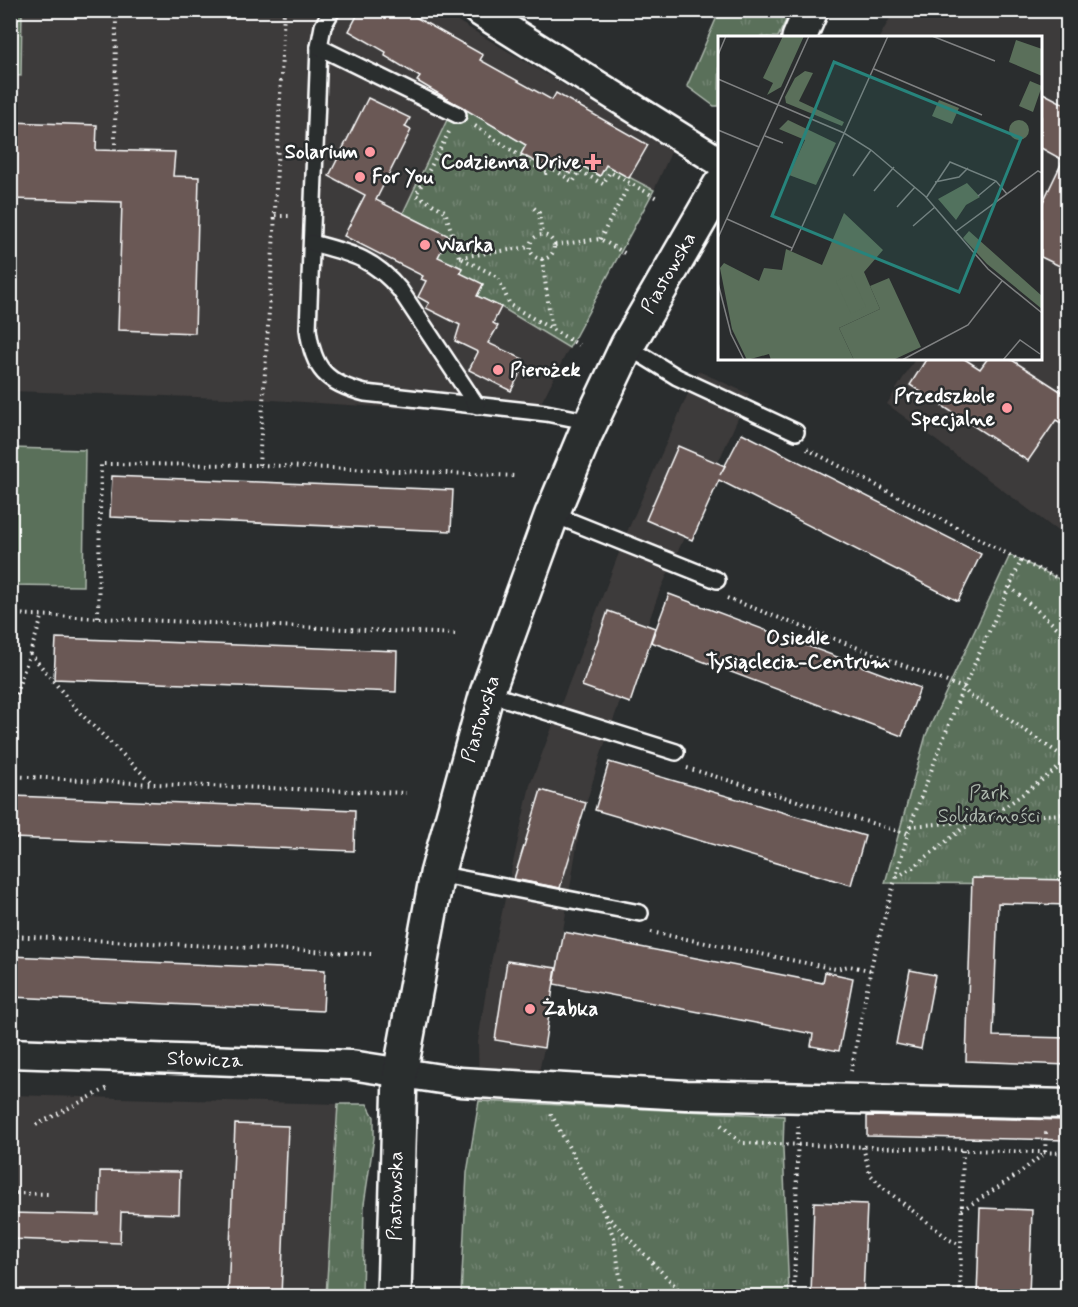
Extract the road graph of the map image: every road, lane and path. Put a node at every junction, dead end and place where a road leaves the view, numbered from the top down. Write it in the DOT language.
graph roads {
  1 [pos="116,10"];
  2 [pos="284,10"];
  3 [pos="332,10"];
  4 [pos="477,10"];
  5 [pos="812,10"];
  6 [pos="800,36"];
  7 [pos="319,47"];
  8 [pos="458,115"];
  9 [pos="115,150"];
  10 [pos="718,161"];
  11 [pos="630,183"];
  12 [pos="718,188"];
  13 [pos="657,198"];
  14 [pos="534,208"];
  15 [pos="542,234"];
  16 [pos="600,239"];
  17 [pos="312,243"];
  18 [pos="555,245"];
  19 [pos="530,248"];
  20 [pos="626,254"];
  21 [pos="459,257"];
  22 [pos="542,259"];
  23 [pos="552,330"];
  24 [pos="579,345"];
  25 [pos="627,346"];
  26 [pos="477,406"];
  27 [pos="591,422"];
  28 [pos="797,438"];
  29 [pos="259,465"];
  30 [pos="516,476"];
  31 [pos="552,514"];
  32 [pos="1022,561"];
  33 [pos="717,580"];
  34 [pos="1068,583"];
  35 [pos="1010,587"];
  36 [pos="724,596"];
  37 [pos="10,614"];
  38 [pos="43,615"];
  39 [pos="98,617"];
  40 [pos="457,634"];
  41 [pos="1068,637"];
  42 [pos="30,653"];
  43 [pos="963,688"];
  44 [pos="487,693"];
  45 [pos="10,711"];
  46 [pos="677,758"];
  47 [pos="1068,761"];
  48 [pos="10,776"];
  49 [pos="152,784"];
  50 [pos="406,793"];
  51 [pos="1068,814"];
  52 [pos="985,817"];
  53 [pos="910,826"];
  54 [pos="908,834"];
  55 [pos="437,874"];
  56 [pos="896,877"];
  57 [pos="640,913"];
  58 [pos="642,930"];
  59 [pos="10,936"];
  60 [pos="372,954"];
  61 [pos="870,970"];
  62 [pos="10,1053"];
  63 [pos="400,1074"];
  64 [pos="108,1088"];
  65 [pos="799,1098"];
  66 [pos="846,1099"];
  67 [pos="1068,1104"];
  68 [pos="549,1111"];
  69 [pos="715,1120"];
  70 [pos="36,1125"];
  71 [pos="798,1145"];
  72 [pos="863,1147"];
  73 [pos="963,1150"];
  74 [pos="1045,1153"];
  75 [pos="1068,1153"];
  76 [pos="10,1193"];
  77 [pos="49,1194"];
  78 [pos="962,1210"];
  79 [pos="604,1213"];
  80 [pos="961,1245"];
  81 [pos="394,1296"];
  82 [pos="623,1296"];
  83 [pos="685,1296"];
  84 [pos="794,1296"];
  85 [pos="960,1296"];
  1 -- 9 [label="path"];
  2 -- 29 [label="path"];
  3 -- 7 [label="lane"];
  4 -- 10 [label="street"];
  5 -- 6 [label="street"];
  7 -- 8 [label="lane"];
  7 -- 17 [label="lane"];
  8 -- 11 [label="path"];
  8 -- 21 [label="path"];
  11 -- 13 [label="path"];
  11 -- 16 [label="path"];
  12 -- 25 [label="street, Piastowska"];
  14 -- 15 [label="path"];
  15 -- 18 [label="path"];
  15 -- 19 [label="path"];
  16 -- 18 [label="path"];
  16 -- 20 [label="path"];
  17 -- 26 [label="lane"];
  17 -- 26 [label="lane"];
  18 -- 22 [label="path"];
  19 -- 21 [label="path"];
  19 -- 22 [label="path"];
  21 -- 23 [label="path"];
  22 -- 23 [label="path"];
  23 -- 24 [label="path"];
  25 -- 27 [label="street, Piastowska"];
  25 -- 28 [label="lane"];
  26 -- 27 [label="lane"];
  27 -- 31 [label="street, Piastowska"];
  28 -- 32 [label="path"];
  29 -- 30 [label="path"];
  29 -- 39 [label="path"];
  31 -- 33 [label="lane"];
  31 -- 44 [label="street, Piastowska"];
  32 -- 34 [label="path"];
  32 -- 35 [label="path"];
  35 -- 41 [label="path"];
  35 -- 43 [label="path"];
  36 -- 43 [label="path"];
  37 -- 38 [label="path"];
  38 -- 39 [label="path"];
  38 -- 42 [label="path"];
  39 -- 40 [label="path"];
  42 -- 45 [label="path"];
  42 -- 49 [label="path"];
  43 -- 47 [label="path"];
  43 -- 53 [label="path"];
  44 -- 46 [label="lane"];
  44 -- 55 [label="street, Piastowska"];
  46 -- 54 [label="path"];
  47 -- 52 [label="path"];
  48 -- 49 [label="path"];
  49 -- 50 [label="path"];
  51 -- 52 [label="path"];
  52 -- 53 [label="path"];
  52 -- 56 [label="path"];
  53 -- 54 [label="path"];
  54 -- 56 [label="path"];
  55 -- 57 [label="lane"];
  55 -- 63 [label="street, Piastowska"];
  56 -- 61 [label="path"];
  58 -- 61 [label="path"];
  59 -- 60 [label="path"];
  61 -- 66 [label="path"];
  62 -- 63 [label="street, Słowicza"];
  63 -- 65 [label="street, Słowicza"];
  63 -- 81 [label="street, Piastowska"];
  64 -- 70 [label="path"];
  65 -- 66 [label="street, Słowicza"];
  65 -- 71 [label="path"];
  66 -- 67 [label="street, Słowicza"];
  68 -- 79 [label="path"];
  69 -- 71 [label="path"];
  71 -- 72 [label="path"];
  71 -- 84 [label="path"];
  72 -- 73 [label="path"];
  72 -- 80 [label="path"];
  73 -- 74 [label="path"];
  73 -- 78 [label="path"];
  74 -- 75 [label="path"];
  74 -- 78 [label="path"];
  76 -- 77 [label="path"];
  78 -- 80 [label="path"];
  79 -- 82 [label="path"];
  79 -- 83 [label="path"];
  80 -- 85 [label="path"];
}
